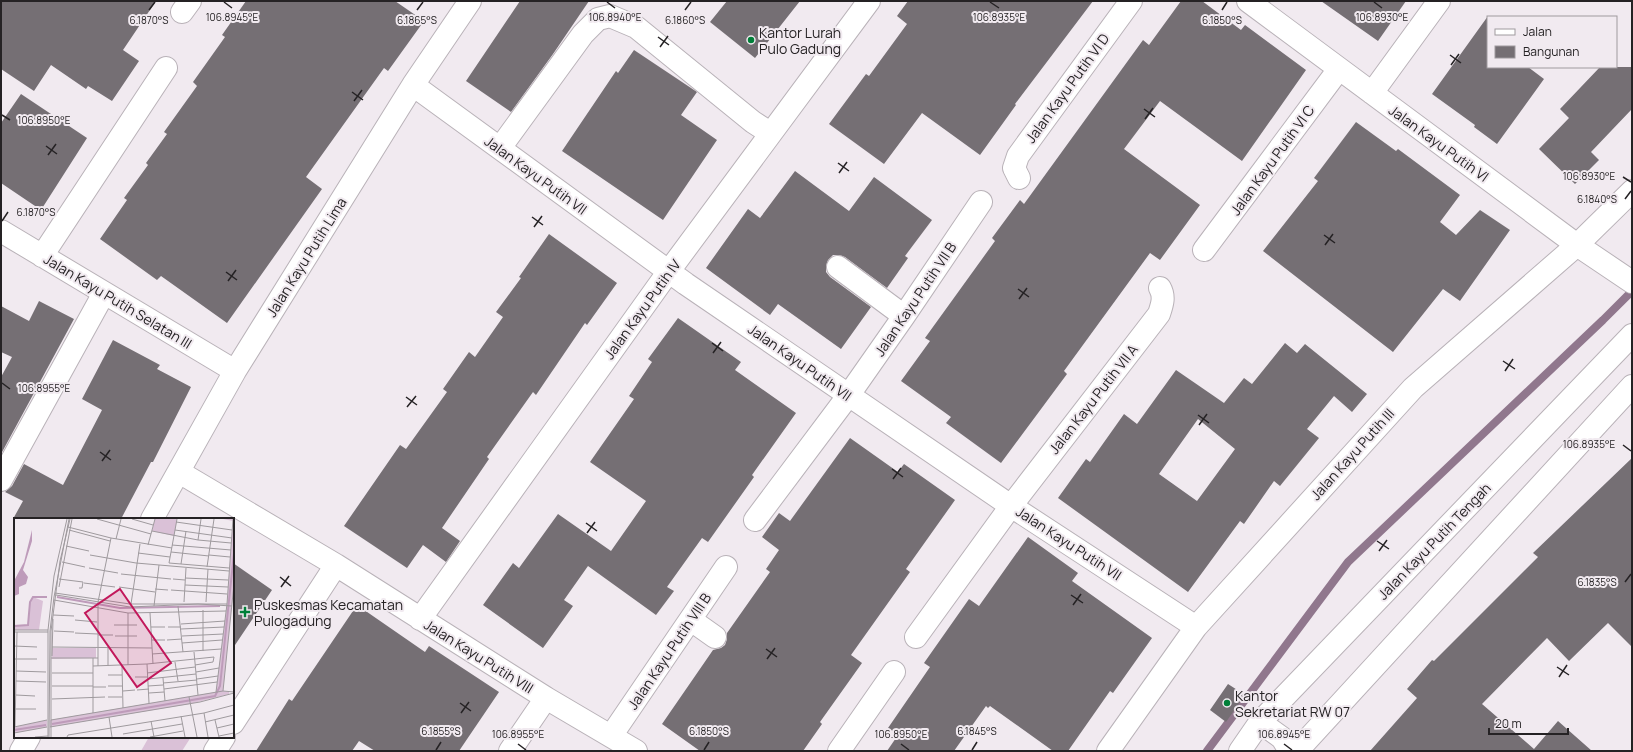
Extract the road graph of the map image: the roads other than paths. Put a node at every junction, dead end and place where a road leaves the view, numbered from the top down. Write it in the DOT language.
graph roads {
  1 [pos="470,1"];
  2 [pos="869,1"];
  3 [pos="1130,1"];
  4 [pos="1248,1"];
  5 [pos="1439,1"];
  6 [pos="166,68"];
  7 [pos="1339,69"];
  8 [pos="413,85"];
  9 [pos="1372,94"];
  10 [pos="770,133"];
  11 [pos="500,148"];
  12 [pos="1019,178"];
  13 [pos="1632,191"];
  14 [pos="981,202"];
  15 [pos="2,233"];
  16 [pos="1204,250"];
  17 [pos="1584,250"];
  18 [pos="42,256"];
  19 [pos="838,268"];
  20 [pos="669,272"];
  21 [pos="1632,282"];
  22 [pos="1160,288"];
  23 [pos="104,293"];
  24 [pos="904,316"];
  25 [pos="1632,335"];
  26 [pos="235,371"];
  27 [pos="1632,386"];
  28 [pos="848,396"];
  29 [pos="178,472"];
  30 [pos="1,480"];
  31 [pos="1012,506"];
  32 [pos="153,518"];
  33 [pos="755,520"];
  34 [pos="336,565"];
  35 [pos="726,567"];
  36 [pos="420,619"];
  37 [pos="691,620"];
  38 [pos="1196,627"];
  39 [pos="715,637"];
  40 [pos="916,637"];
  41 [pos="894,672"];
  42 [pos="546,698"];
  43 [pos="234,721"];
  44 [pos="1256,728"];
  45 [pos="611,736"];
  46 [pos="28,738"];
  47 [pos="223,738"];
  48 [pos="21,751"];
  49 [pos="215,751"];
  50 [pos="510,751"];
  51 [pos="636,751"];
  52 [pos="839,751"];
  53 [pos="1108,751"];
  54 [pos="1240,751"];
  55 [pos="1280,751"];
  56 [pos="1290,751"];
  57 [pos="1297,751"];
  1 -- 8 [label="street, Jalan Kayu Putih Lima"];
  2 -- 10 [label="street, Jalan Kayu Putih IV"];
  3 -- 12 [label="street, Jalan Kayu Putih VI D"];
  4 -- 7 [label="street, Jalan Kayu Putih VI"];
  5 -- 9 [label="street"];
  6 -- 18 [label="street"];
  7 -- 9 [label="street, Jalan Kayu Putih VI"];
  7 -- 16 [label="street, Jalan Kayu Putih VI C"];
  8 -- 11 [label="street, Jalan Kayu Putih VII"];
  8 -- 26 [label="street, Jalan Kayu Putih Lima"];
  9 -- 17 [label="street, Jalan Kayu Putih VI"];
  10 -- 11 [label="street"];
  10 -- 20 [label="street, Jalan Kayu Putih IV"];
  11 -- 20 [label="street, Jalan Kayu Putih VII"];
  13 -- 17 [label="street, Jalan Kayu Putih III"];
  14 -- 24 [label="street, Jalan Kayu Putih VII B"];
  15 -- 18 [label="street, Jalan Kayu Putih Selatan III"];
  17 -- 21 [label="street, Jalan Kayu Putih VI"];
  17 -- 38 [label="street, Jalan Kayu Putih III"];
  18 -- 23 [label="street, Jalan Kayu Putih Selatan III"];
  19 -- 24 [label="street"];
  20 -- 28 [label="street, Jalan Kayu Putih VII"];
  20 -- 36 [label="street, Jalan Kayu Putih IV"];
  22 -- 31 [label="street, Jalan Kayu Putih VII A"];
  23 -- 26 [label="street, Jalan Kayu Putih Selatan III"];
  23 -- 30 [label="street"];
  24 -- 28 [label="street, Jalan Kayu Putih VII B"];
  25 -- 44 [label="street, Jalan Kayu Putih Tengah"];
  26 -- 29 [label="street, Jalan Kayu Putih Lima"];
  27 -- 57 [label="street"];
  28 -- 31 [label="street, Jalan Kayu Putih VII"];
  28 -- 33 [label="street, Jalan Kayu Putih VII B"];
  29 -- 32 [label="street, Jalan Kayu Putih Lima"];
  29 -- 34 [label="street, Jalan Kayu Putih VIII"];
  31 -- 38 [label="street, Jalan Kayu Putih VII"];
  31 -- 40 [label="street, Jalan Kayu Putih VII A"];
  34 -- 36 [label="street, Jalan Kayu Putih VIII"];
  34 -- 43 [label="street"];
  35 -- 37 [label="street, Jalan Kayu Putih VIII B"];
  36 -- 42 [label="street, Jalan Kayu Putih VIII"];
  37 -- 39 [label="street"];
  37 -- 45 [label="street, Jalan Kayu Putih VIII B"];
  38 -- 53 [label="street, Jalan Kayu Putih III"];
  41 -- 52 [label="street"];
  42 -- 45 [label="street, Jalan Kayu Putih VIII"];
  42 -- 50 [label="street"];
  44 -- 54 [label="street, Jalan Kayu Putih Tengah"];
  44 -- 55 [label="street"];
  44 -- 56 [label="street"];
  45 -- 51 [label="street, Jalan Kayu Putih VIII"];
  46 -- 48 [label="street"];
  47 -- 49 [label="street"];
}
